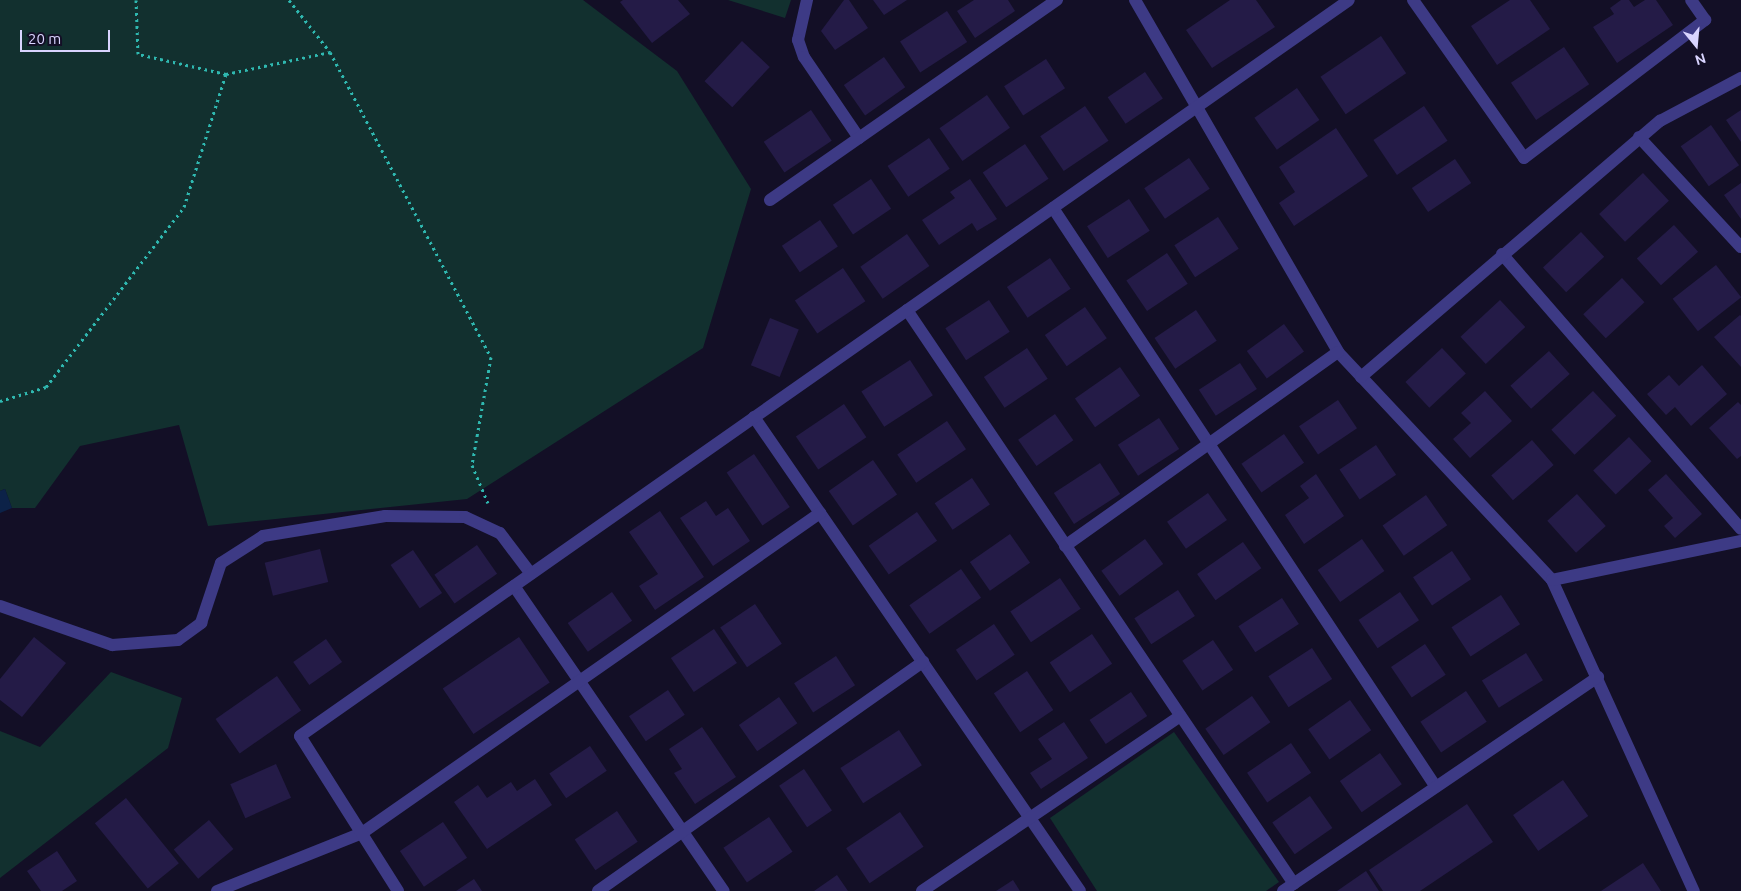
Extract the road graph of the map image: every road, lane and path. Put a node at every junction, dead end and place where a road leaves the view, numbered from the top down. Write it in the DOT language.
graph roads {
  1 [pos="136,0"];
  2 [pos="289,0"];
  3 [pos="807,0"];
  4 [pos="1057,0"];
  5 [pos="1135,0"];
  6 [pos="1349,0"];
  7 [pos="1413,0"];
  8 [pos="1690,0"];
  9 [pos="330,52"];
  10 [pos="226,74"];
  11 [pos="1741,78"];
  12 [pos="1196,107"];
  13 [pos="1639,137"];
  14 [pos="859,138"];
  15 [pos="770,200"];
  16 [pos="1053,208"];
  17 [pos="1741,247"];
  18 [pos="1502,254"];
  19 [pos="906,310"];
  20 [pos="1338,352"];
  21 [pos="1361,377"];
  22 [pos="0,402"];
  23 [pos="754,417"];
  24 [pos="1208,446"];
  25 [pos="820,513"];
  26 [pos="1741,529"];
  27 [pos="500,533"];
  28 [pos="1741,541"];
  29 [pos="1065,546"];
  30 [pos="531,574"];
  31 [pos="1552,580"];
  32 [pos="514,586"];
  33 [pos="0,606"];
  34 [pos="923,662"];
  35 [pos="1598,676"];
  36 [pos="580,681"];
  37 [pos="1180,716"];
  38 [pos="1436,787"];
  39 [pos="1030,818"];
  40 [pos="683,831"];
  41 [pos="362,833"];
  42 [pos="1294,884"];
  43 [pos="217,891"];
  44 [pos="398,891"];
  45 [pos="598,891"];
  46 [pos="724,891"];
  47 [pos="922,891"];
  48 [pos="1080,891"];
  49 [pos="1282,891"];
  50 [pos="1694,891"];
  1 -- 10 [label="path"];
  2 -- 9 [label="path"];
  3 -- 14 [label="street"];
  4 -- 14 [label="street"];
  5 -- 12 [label="street"];
  6 -- 12 [label="street"];
  7 -- 8 [label="street"];
  9 -- 10 [label="path"];
  9 -- 27 [label="path"];
  10 -- 22 [label="path"];
  11 -- 13 [label="street"];
  12 -- 16 [label="street"];
  12 -- 20 [label="street"];
  13 -- 17 [label="street"];
  13 -- 18 [label="street"];
  14 -- 15 [label="street"];
  16 -- 19 [label="street"];
  16 -- 24 [label="street"];
  18 -- 21 [label="street"];
  18 -- 26 [label="street"];
  19 -- 23 [label="street"];
  19 -- 29 [label="street"];
  20 -- 21 [label="street"];
  20 -- 24 [label="street"];
  21 -- 31 [label="street"];
  23 -- 25 [label="street"];
  23 -- 30 [label="street"];
  24 -- 29 [label="street"];
  24 -- 38 [label="street"];
  25 -- 34 [label="street"];
  25 -- 36 [label="street"];
  27 -- 30 [label="street"];
  27 -- 33 [label="street"];
  28 -- 31 [label="street"];
  29 -- 37 [label="street"];
  30 -- 32 [label="street"];
  31 -- 35 [label="street"];
  32 -- 36 [label="street"];
  32 -- 41 [label="street"];
  34 -- 39 [label="street"];
  34 -- 40 [label="street"];
  35 -- 38 [label="street"];
  35 -- 50 [label="street"];
  36 -- 40 [label="street"];
  36 -- 41 [label="street"];
  37 -- 39 [label="street"];
  37 -- 42 [label="street"];
  38 -- 42 [label="street"];
  39 -- 47 [label="street"];
  39 -- 48 [label="street"];
  40 -- 45 [label="street"];
  40 -- 46 [label="street"];
  41 -- 43 [label="street"];
  41 -- 44 [label="street"];
  42 -- 49 [label="street"];
}
